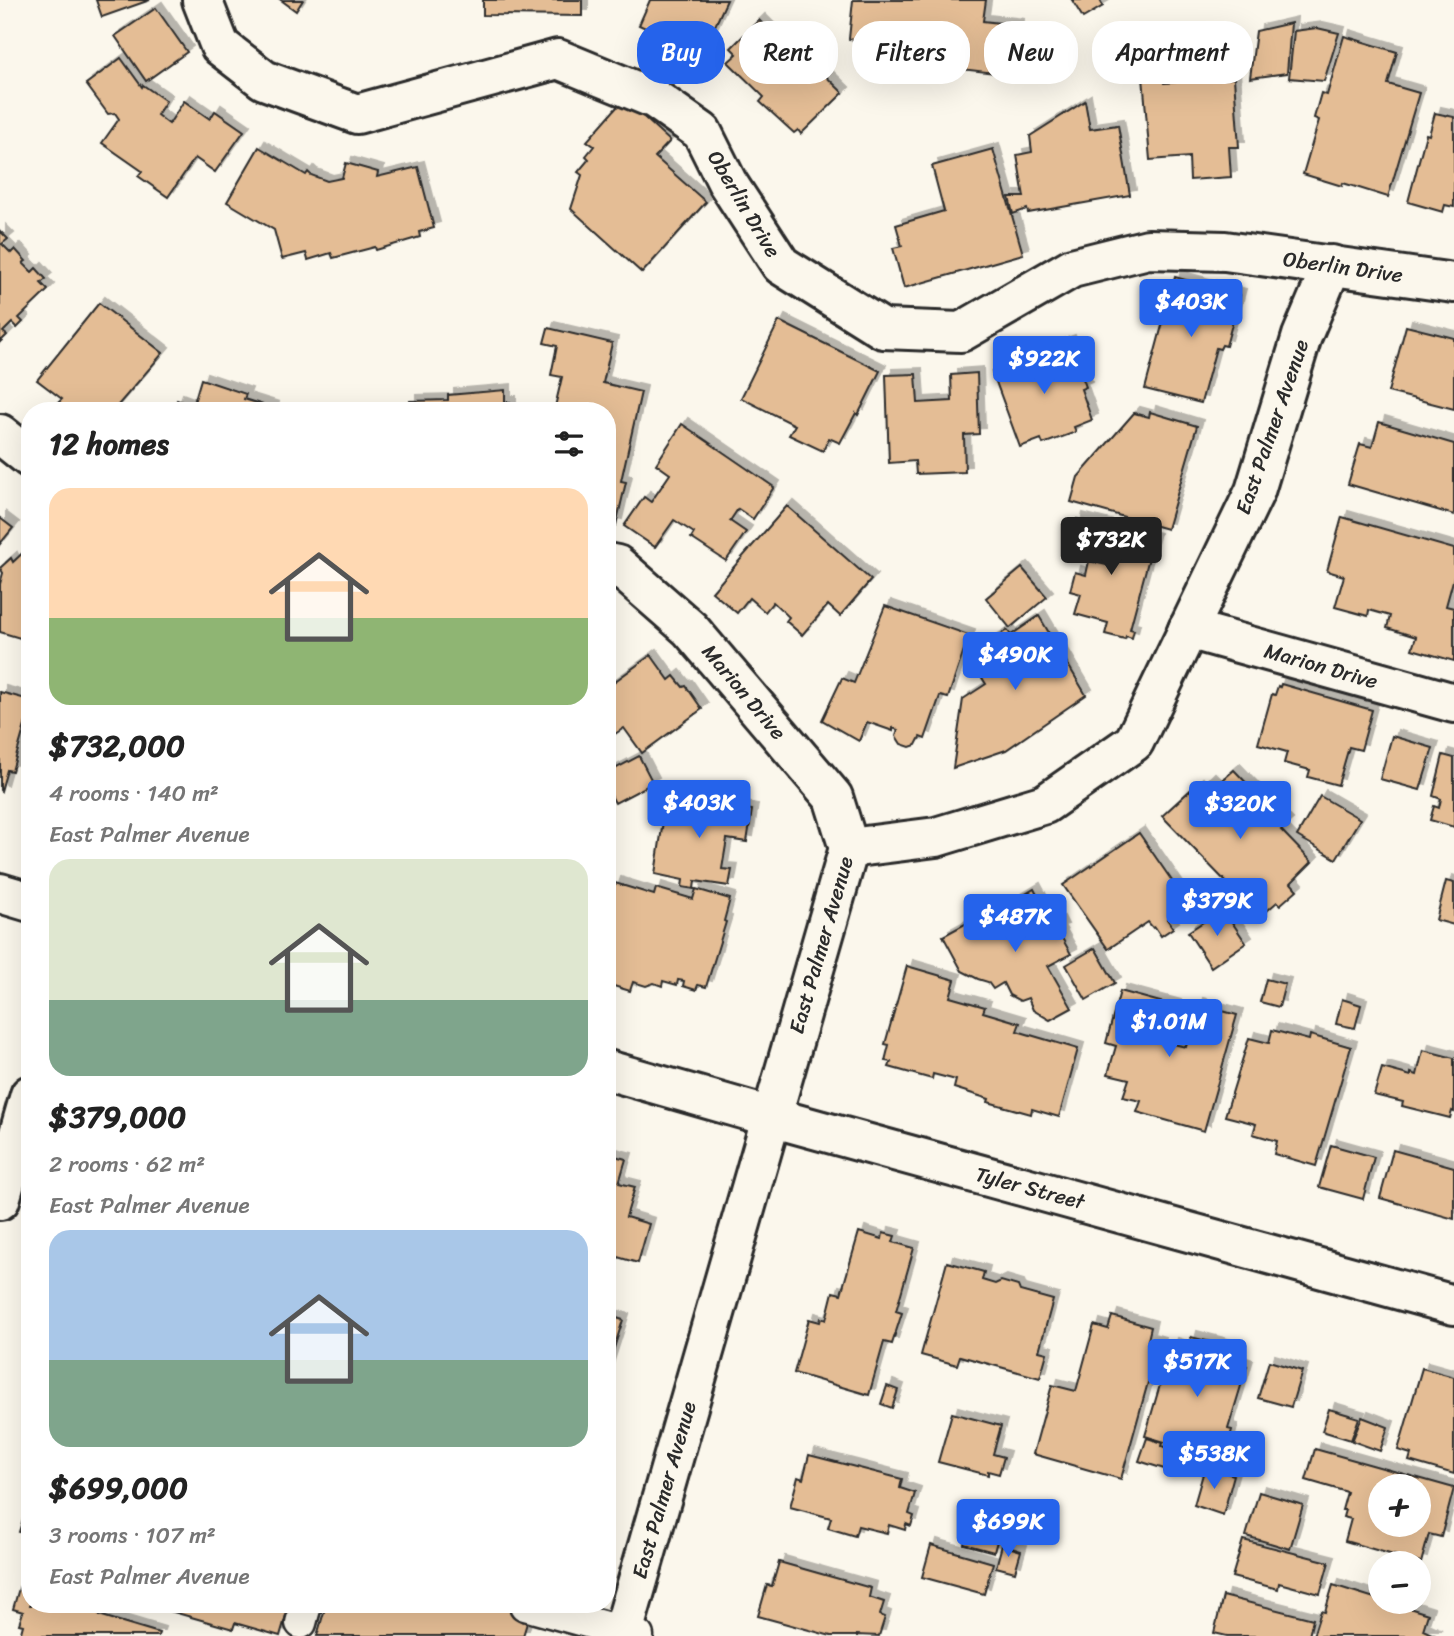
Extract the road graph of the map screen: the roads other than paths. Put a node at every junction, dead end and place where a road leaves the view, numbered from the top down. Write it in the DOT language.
graph roads {
  1 [pos="202,0"];
  2 [pos="1332,265"];
  3 [pos="1454,283"];
  4 [pos="0,434"];
  5 [pos="21,451"];
  6 [pos="616,565"];
  7 [pos="1188,629"];
  8 [pos="1454,703"];
  9 [pos="849,848"];
  10 [pos="0,894"];
  11 [pos="21,900"];
  12 [pos="616,1073"];
  13 [pos="771,1117"];
  14 [pos="21,1126"];
  15 [pos="0,1200"];
  16 [pos="1454,1305"];
  17 [pos="551,1613"];
  18 [pos="627,1635"];
  1 -- 2 [label="street, Oberlin Drive"];
  2 -- 3 [label="street, Oberlin Drive"];
  2 -- 7 [label="street, East Palmer Avenue"];
  4 -- 5 [label="street"];
  6 -- 9 [label="street, Marion Drive"];
  7 -- 8 [label="street, Marion Drive"];
  7 -- 9 [label="street, East Palmer Avenue"];
  9 -- 13 [label="street, East Palmer Avenue"];
  10 -- 11 [label="street"];
  12 -- 13 [label="street, Tyler Street"];
  13 -- 16 [label="street, Tyler Street"];
  13 -- 18 [label="street, East Palmer Avenue"];
  14 -- 15 [label="street"];
  17 -- 18 [label="lane"];
}
